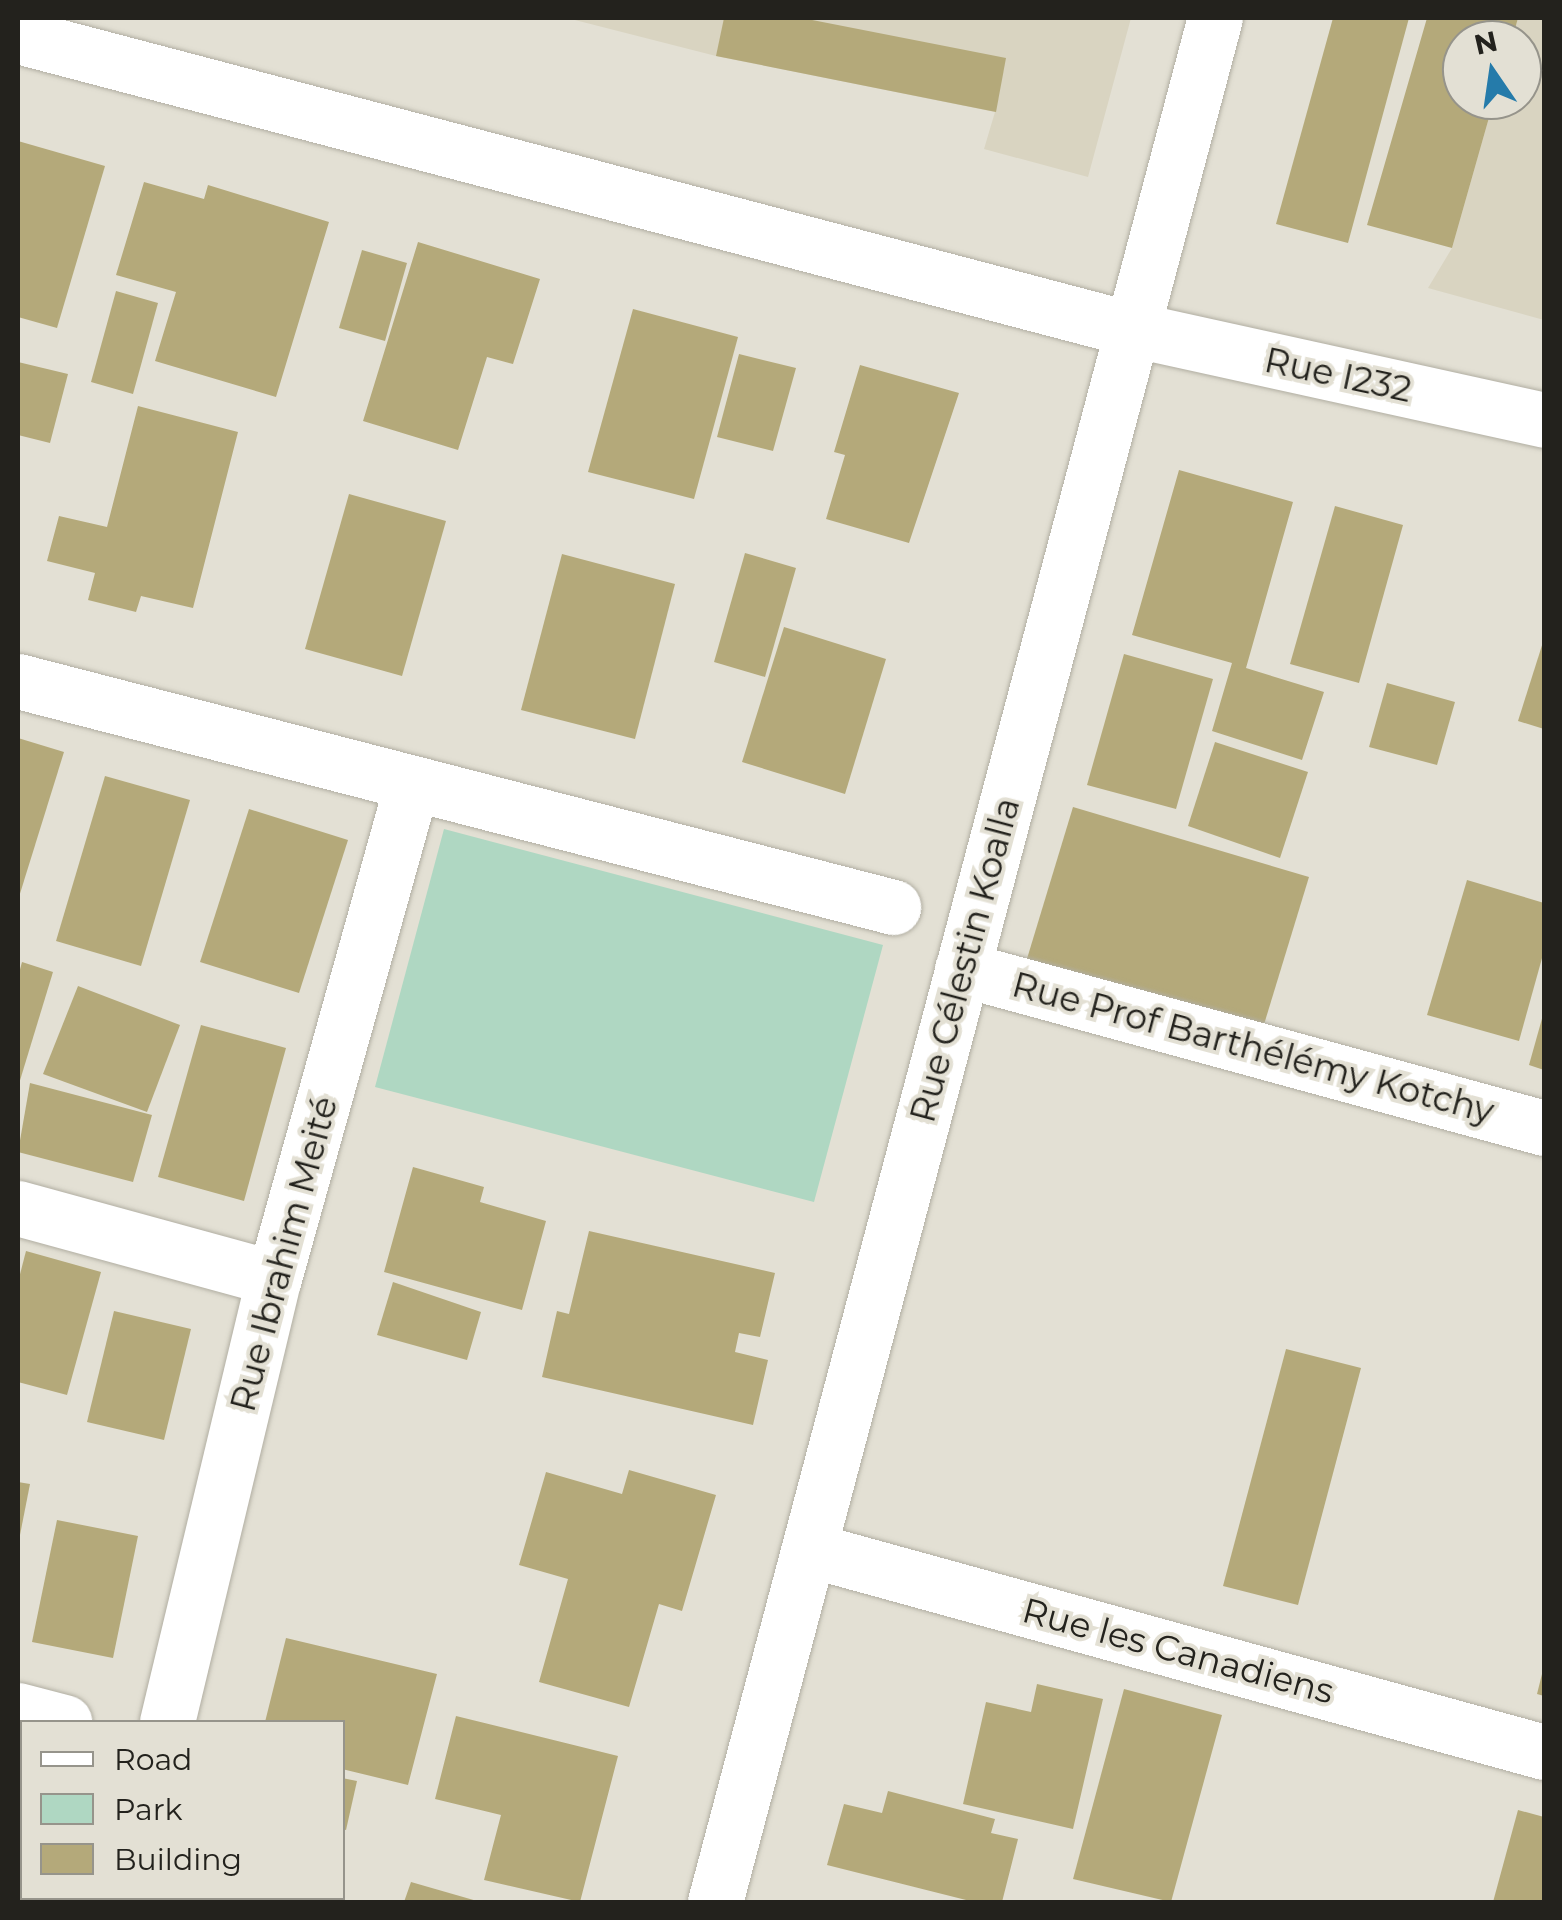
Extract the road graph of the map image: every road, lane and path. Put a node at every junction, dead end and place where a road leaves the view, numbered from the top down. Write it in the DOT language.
graph roads {
  1 [pos="1215,18"];
  2 [pos="18,36"];
  3 [pos="1131,329"];
  4 [pos="1544,420"];
  5 [pos="18,681"];
  6 [pos="411,787"];
  7 [pos="893,906"];
  8 [pos="962,969"];
  9 [pos="1544,1128"];
  10 [pos="18,1208"];
  11 [pos="274,1278"];
  12 [pos="810,1550"];
  13 [pos="18,1710"];
  14 [pos="56,1720"];
  15 [pos="167,1720"];
  16 [pos="1544,1752"];
  17 [pos="715,1902"];
  1 -- 3 [label="street, Rue Célestin Koalla"];
  2 -- 3 [label="street, Rue I232"];
  3 -- 4 [label="street, Rue I232"];
  3 -- 8 [label="street, Rue Célestin Koalla"];
  5 -- 6 [label="street"];
  6 -- 7 [label="street"];
  6 -- 11 [label="street, Rue Ibrahim Meité"];
  8 -- 9 [label="street, Rue Prof Barthélémy Kotchy"];
  8 -- 12 [label="street, Rue Célestin Koalla"];
  10 -- 11 [label="street"];
  11 -- 15 [label="street, Rue Ibrahim Meité"];
  12 -- 16 [label="street, Rue les Canadiens"];
  12 -- 17 [label="street, Rue Célestin Koalla"];
  13 -- 14 [label="street"];
}
